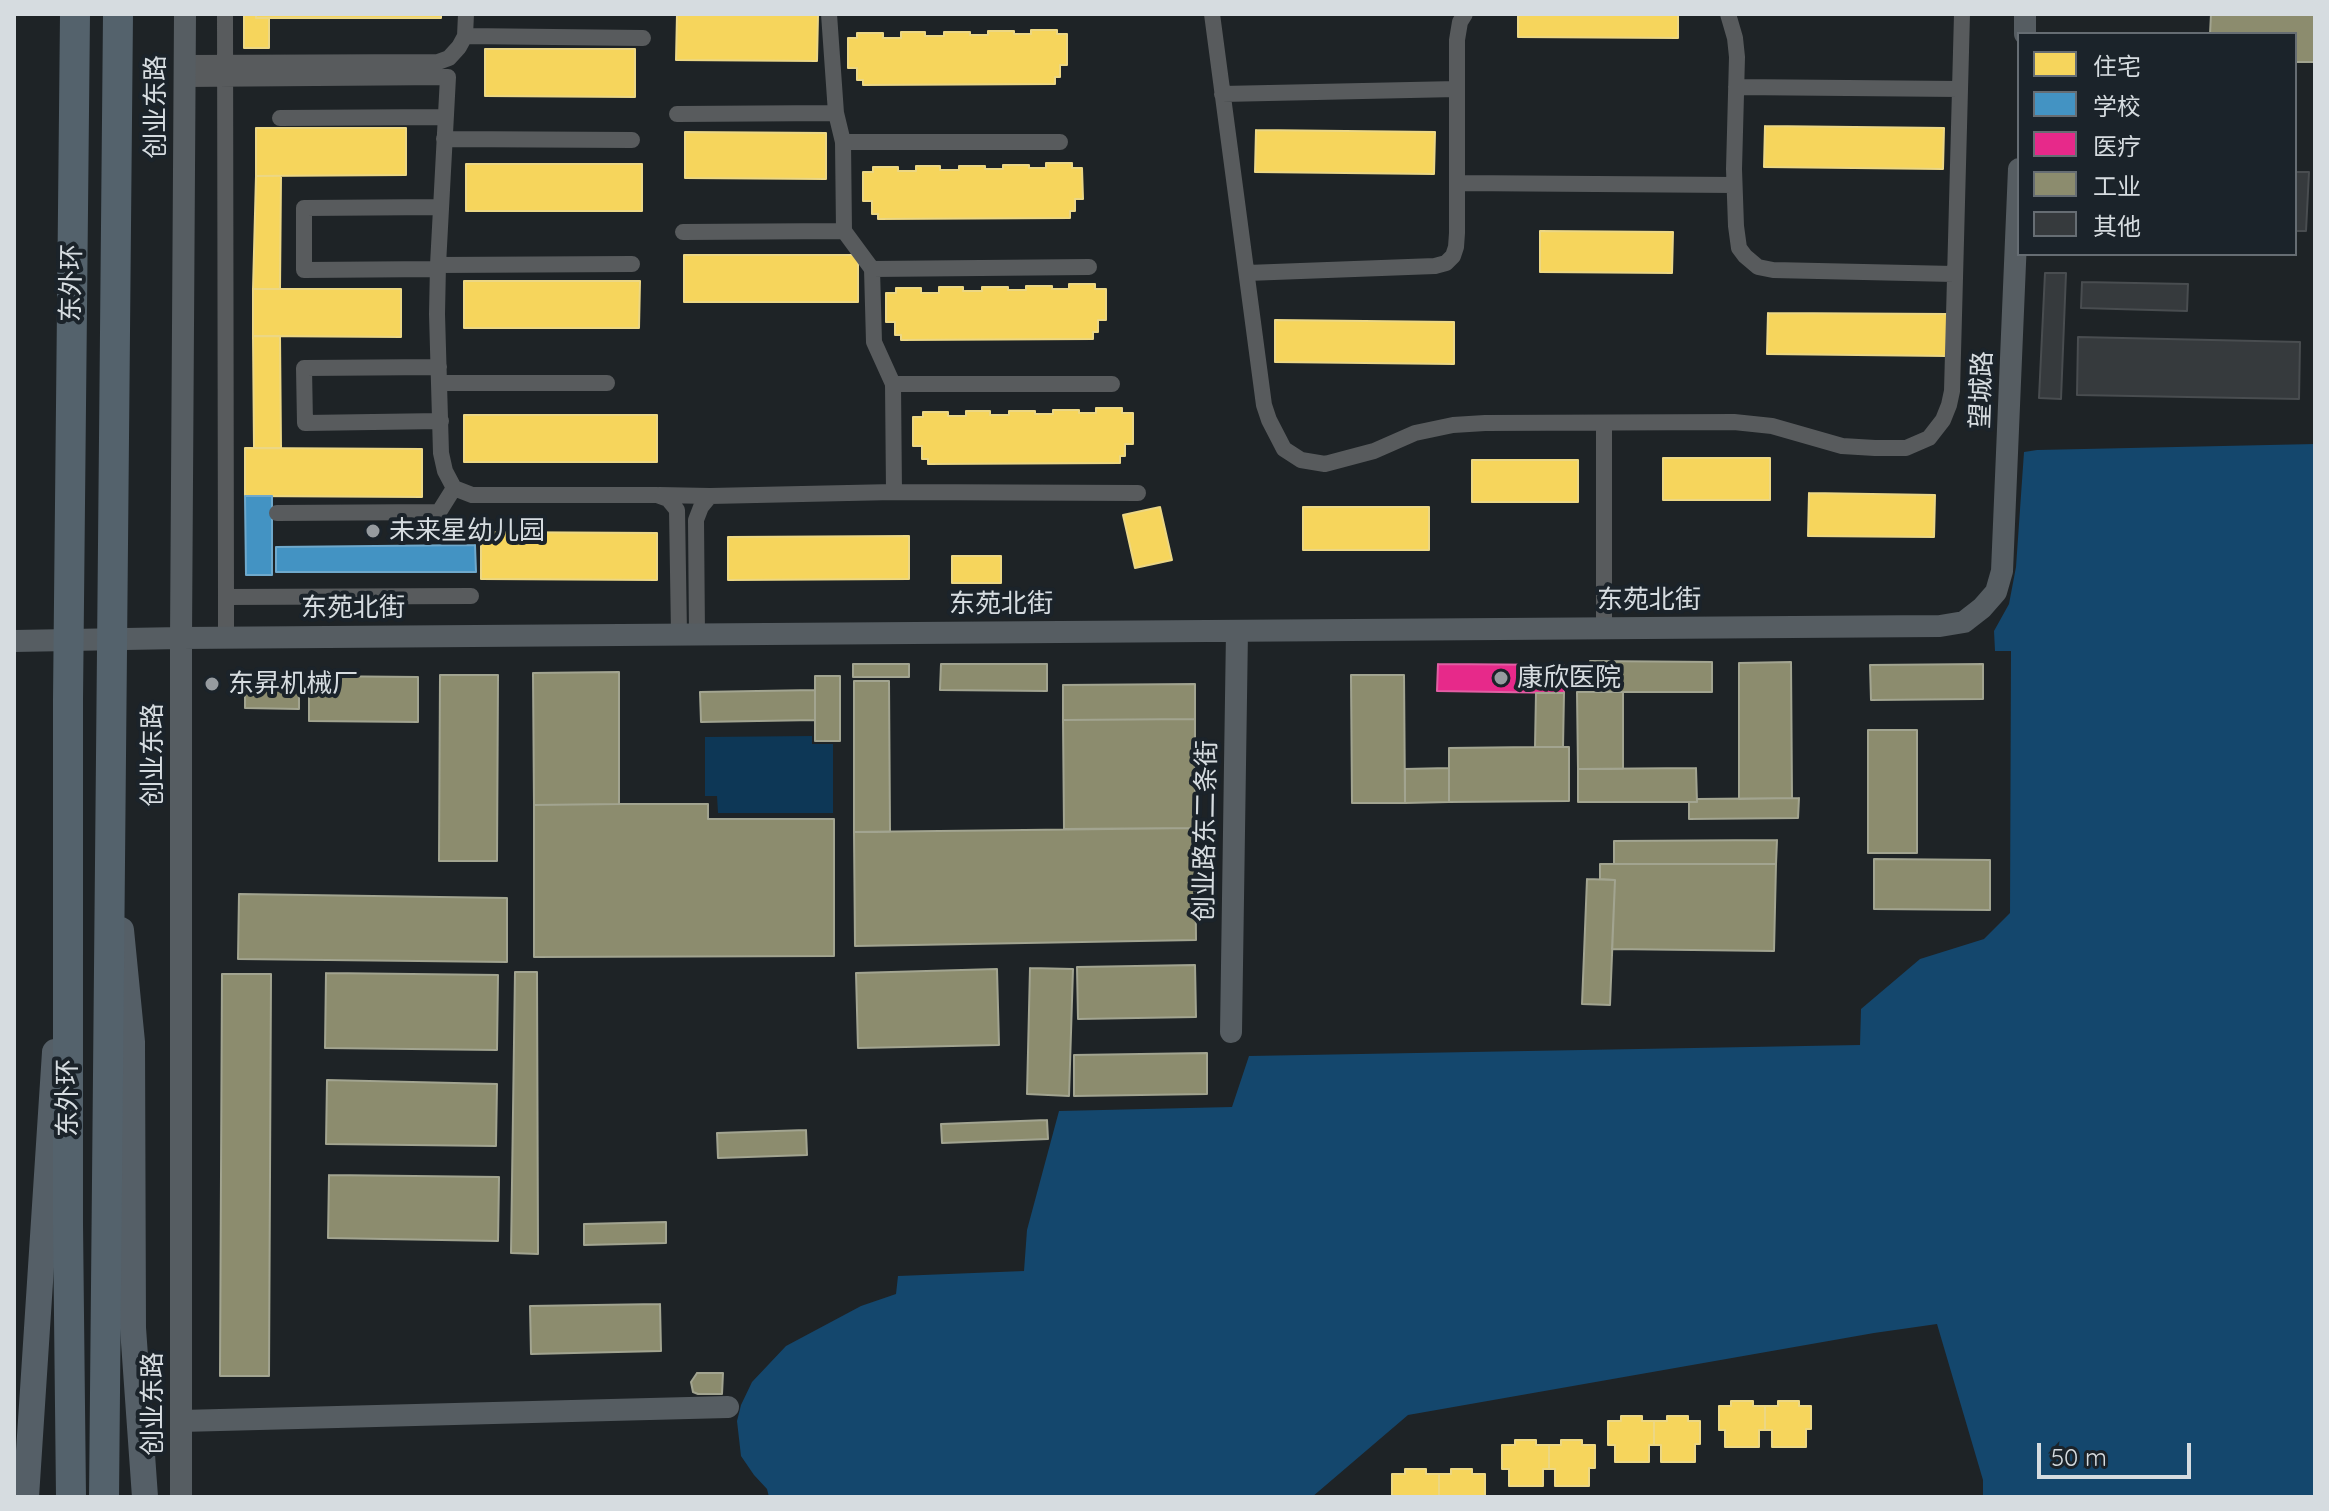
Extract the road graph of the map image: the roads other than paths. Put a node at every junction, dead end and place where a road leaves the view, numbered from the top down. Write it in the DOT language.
graph roads {
  1 [pos="75,14"];
  2 [pos="118,14"];
  3 [pos="185,14"];
  4 [pos="225,14"];
  5 [pos="466,14"];
  6 [pos="829,14"];
  7 [pos="1212,14"];
  8 [pos="1465,14"];
  9 [pos="1728,14"];
  10 [pos="1962,14"];
  11 [pos="465,36"];
  12 [pos="643,38"];
  13 [pos="449,58"];
  14 [pos="225,70"];
  15 [pos="185,71"];
  16 [pos="448,77"];
  17 [pos="1736,87"];
  18 [pos="1457,89"];
  19 [pos="1959,89"];
  20 [pos="1222,94"];
  21 [pos="836,113"];
  22 [pos="677,114"];
  23 [pos="445,117"];
  24 [pos="280,118"];
  25 [pos="444,139"];
  26 [pos="632,140"];
  27 [pos="843,142"];
  28 [pos="1060,142"];
  29 [pos="1457,183"];
  30 [pos="1734,185"];
  31 [pos="441,207"];
  32 [pos="2017,216"];
  33 [pos="844,231"];
  34 [pos="683,232"];
  35 [pos="632,264"];
  36 [pos="438,267"];
  37 [pos="1089,267"];
  38 [pos="872,269"];
  39 [pos="1247,273"];
  40 [pos="1954,274"];
  41 [pos="439,375"];
  42 [pos="607,383"];
  43 [pos="893,384"];
  44 [pos="1112,384"];
  45 [pos="441,421"];
  46 [pos="1604,423"];
  47 [pos="454,488"];
  48 [pos="894,492"];
  49 [pos="1138,493"];
  50 [pos="657,495"];
  51 [pos="710,496"];
  52 [pos="277,513"];
  53 [pos="471,596"];
  54 [pos="226,597"];
  55 [pos="1982,608"];
  56 [pos="1604,628"];
  57 [pos="1237,631"];
  58 [pos="688,634"];
  59 [pos="226,637"];
  60 [pos="181,638"];
  61 [pos="14,641"];
  62 [pos="111,836"];
  63 [pos="68,837"];
  64 [pos="1231,1032"];
  65 [pos="728,1407"];
  66 [pos="181,1421"];
  67 [pos="26,1497"];
  68 [pos="71,1497"];
  69 [pos="104,1497"];
  70 [pos="145,1497"];
  71 [pos="181,1497"];
  1 -- 63 [label="highway, 东外环"];
  2 -- 62 [label="highway, 东外环"];
  3 -- 15 [label="main road, 创业东路"];
  4 -- 14 [label="street"];
  5 -- 11 [label="street"];
  6 -- 21 [label="street"];
  7 -- 20 [label="street"];
  8 -- 18 [label="street"];
  9 -- 17 [label="street"];
  10 -- 19 [label="street"];
  11 -- 12 [label="street"];
  11 -- 13 [label="street"];
  13 -- 14 [label="street"];
  13 -- 16 [label="street"];
  14 -- 15 [label="street"];
  14 -- 16 [label="street"];
  14 -- 54 [label="street"];
  15 -- 60 [label="main road, 创业东路"];
  16 -- 23 [label="street"];
  17 -- 19 [label="street"];
  17 -- 30 [label="street"];
  18 -- 20 [label="street"];
  18 -- 29 [label="street"];
  19 -- 40 [label="street"];
  20 -- 39 [label="street"];
  21 -- 22 [label="street"];
  21 -- 27 [label="street"];
  23 -- 24 [label="street"];
  23 -- 25 [label="street"];
  25 -- 26 [label="street"];
  25 -- 31 [label="street"];
  27 -- 28 [label="street"];
  27 -- 33 [label="street"];
  29 -- 30 [label="street"];
  29 -- 39 [label="street"];
  30 -- 40 [label="street"];
  31 -- 36 [label="street"];
  31 -- 36 [label="street"];
  32 -- 55 [label="main road, 望城路"];
  33 -- 34 [label="street"];
  33 -- 38 [label="street"];
  35 -- 36 [label="street"];
  36 -- 41 [label="street"];
  37 -- 38 [label="street"];
  38 -- 43 [label="street"];
  39 -- 46 [label="street"];
  40 -- 46 [label="street"];
  41 -- 42 [label="street"];
  41 -- 45 [label="street"];
  41 -- 45 [label="street"];
  43 -- 44 [label="street"];
  43 -- 48 [label="street"];
  45 -- 47 [label="street"];
  46 -- 56 [label="street"];
  47 -- 50 [label="street"];
  47 -- 52 [label="street"];
  48 -- 49 [label="street"];
  48 -- 51 [label="street"];
  50 -- 51 [label="street"];
  50 -- 58 [label="street"];
  51 -- 58 [label="street"];
  53 -- 54 [label="street"];
  54 -- 59 [label="street"];
  55 -- 56 [label="main road, 东苑北街"];
  56 -- 57 [label="main road, 东苑北街"];
  57 -- 58 [label="main road, 东苑北街"];
  57 -- 64 [label="main road, 创业路东二条街"];
  58 -- 59 [label="main road, 东苑北街"];
  59 -- 60 [label="main road, 东苑北街"];
  60 -- 61 [label="main road, 东苑北街"];
  60 -- 66 [label="main road, 创业东路"];
  62 -- 69 [label="highway, 东外环"];
  62 -- 70 [label="main road"];
  63 -- 67 [label="main road"];
  63 -- 68 [label="highway, 东外环"];
  65 -- 66 [label="main road"];
  66 -- 71 [label="main road, 创业东路"];
}
